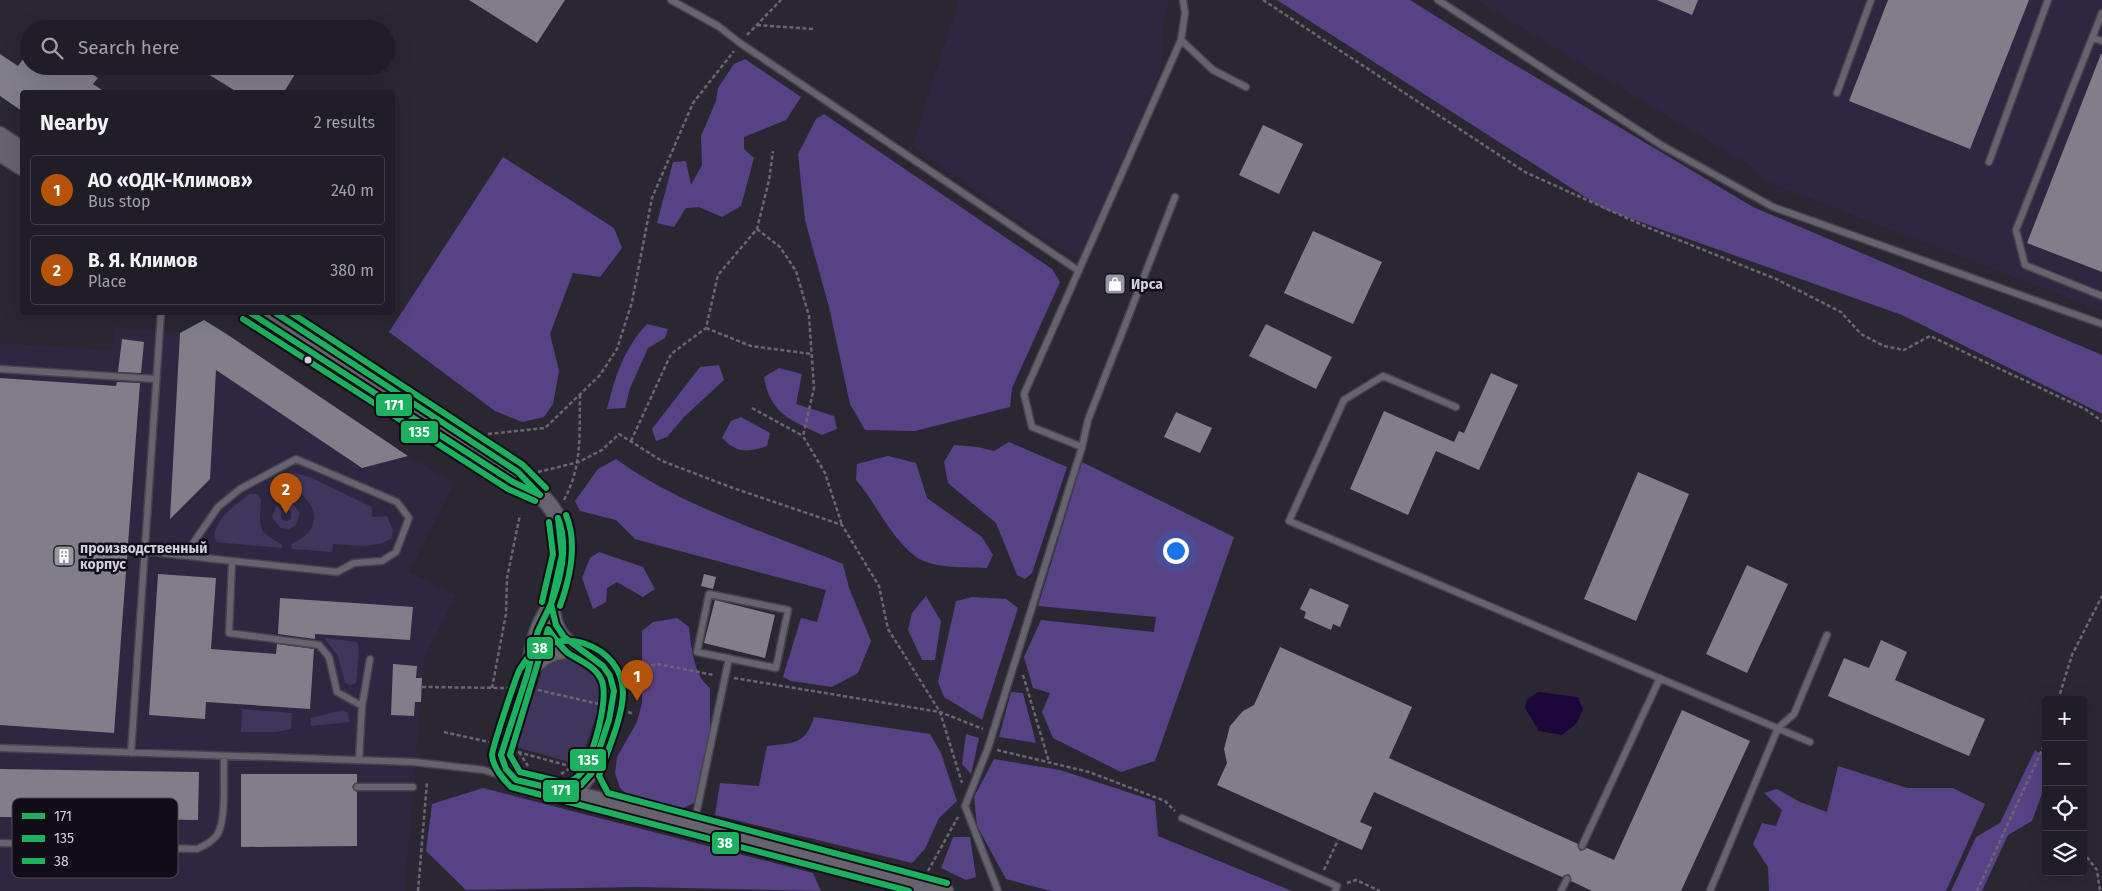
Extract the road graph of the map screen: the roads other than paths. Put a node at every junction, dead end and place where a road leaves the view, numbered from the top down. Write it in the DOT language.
graph roads {
  1 [pos="671,0"];
  2 [pos="1183,0"];
  3 [pos="1438,0"];
  4 [pos="1871,0"];
  5 [pos="2048,0"];
  6 [pos="2102,13"];
  7 [pos="2093,38"];
  8 [pos="1181,40"];
  9 [pos="2102,41"];
  10 [pos="1246,88"];
  11 [pos="1837,93"];
  12 [pos="0,135"];
  13 [pos="20,149"];
  14 [pos="0,152"];
  15 [pos="1989,162"];
  16 [pos="20,166"];
  17 [pos="1175,197"];
  18 [pos="1079,272"];
  19 [pos="2102,296"];
  20 [pos="161,315"];
  21 [pos="253,315"];
  22 [pos="278,315"];
  23 [pos="2102,324"];
  24 [pos="0,369"];
  25 [pos="156,379"];
  26 [pos="1456,407"];
  27 [pos="1082,447"];
  28 [pos="535,491"];
  29 [pos="145,551"];
  30 [pos="185,556"];
  31 [pos="232,561"];
  32 [pos="551,605"];
  33 [pos="1827,636"];
  34 [pos="578,649"];
  35 [pos="729,658"];
  36 [pos="370,659"];
  37 [pos="1660,678"];
  38 [pos="525,681"];
  39 [pos="362,706"];
  40 [pos="1778,728"];
  41 [pos="1810,742"];
  42 [pos="0,748"];
  43 [pos="131,753"];
  44 [pos="224,756"];
  45 [pos="359,760"];
  46 [pos="584,772"];
  47 [pos="516,780"];
  48 [pos="357,787"];
  49 [pos="413,787"];
  50 [pos="566,792"];
  51 [pos="603,801"];
  52 [pos="1182,818"];
  53 [pos="694,825"];
  54 [pos="1582,846"];
  55 [pos="178,848"];
  56 [pos="1567,879"];
  57 [pos="1336,888"];
  58 [pos="945,891"];
  59 [pos="998,891"];
  60 [pos="1561,891"];
  61 [pos="1710,891"];
  1 -- 18 [label="lane"];
  2 -- 8 [label="lane"];
  3 -- 23 [label="lane"];
  4 -- 11 [label="lane"];
  5 -- 15 [label="lane"];
  6 -- 7 [label="lane"];
  7 -- 9 [label="lane"];
  7 -- 19 [label="lane"];
  8 -- 10 [label="lane"];
  8 -- 18 [label="lane"];
  12 -- 13 [label="street"];
  14 -- 16 [label="street"];
  17 -- 27 [label="lane"];
  18 -- 27 [label="lane"];
  20 -- 25 [label="lane"];
  21 -- 28 [label="street"];
  22 -- 28 [label="street"];
  24 -- 25 [label="lane"];
  25 -- 29 [label="lane"];
  26 -- 37 [label="lane"];
  27 -- 59 [label="lane"];
  28 -- 32 [label="street"];
  29 -- 30 [label="lane"];
  29 -- 43 [label="lane"];
  30 -- 31 [label="lane"];
  30 -- 31 [label="lane"];
  31 -- 39 [label="lane"];
  32 -- 34 [label="street"];
  32 -- 38 [label="street"];
  33 -- 40 [label="lane"];
  34 -- 38 [label="street"];
  34 -- 46 [label="street"];
  35 -- 35 [label="lane"];
  35 -- 53 [label="lane"];
  36 -- 39 [label="lane"];
  37 -- 40 [label="lane"];
  37 -- 54 [label="lane"];
  38 -- 47 [label="street"];
  39 -- 45 [label="lane"];
  40 -- 41 [label="lane"];
  40 -- 61 [label="lane"];
  42 -- 43 [label="lane"];
  43 -- 44 [label="lane"];
  44 -- 45 [label="lane"];
  44 -- 55 [label="lane"];
  45 -- 47 [label="lane"];
  46 -- 50 [label="street"];
  46 -- 51 [label="street"];
  47 -- 50 [label="street"];
  48 -- 49 [label="lane"];
  50 -- 51 [label="street"];
  51 -- 53 [label="street"];
  52 -- 57 [label="lane"];
  53 -- 58 [label="street"];
  56 -- 60 [label="lane"];
}
